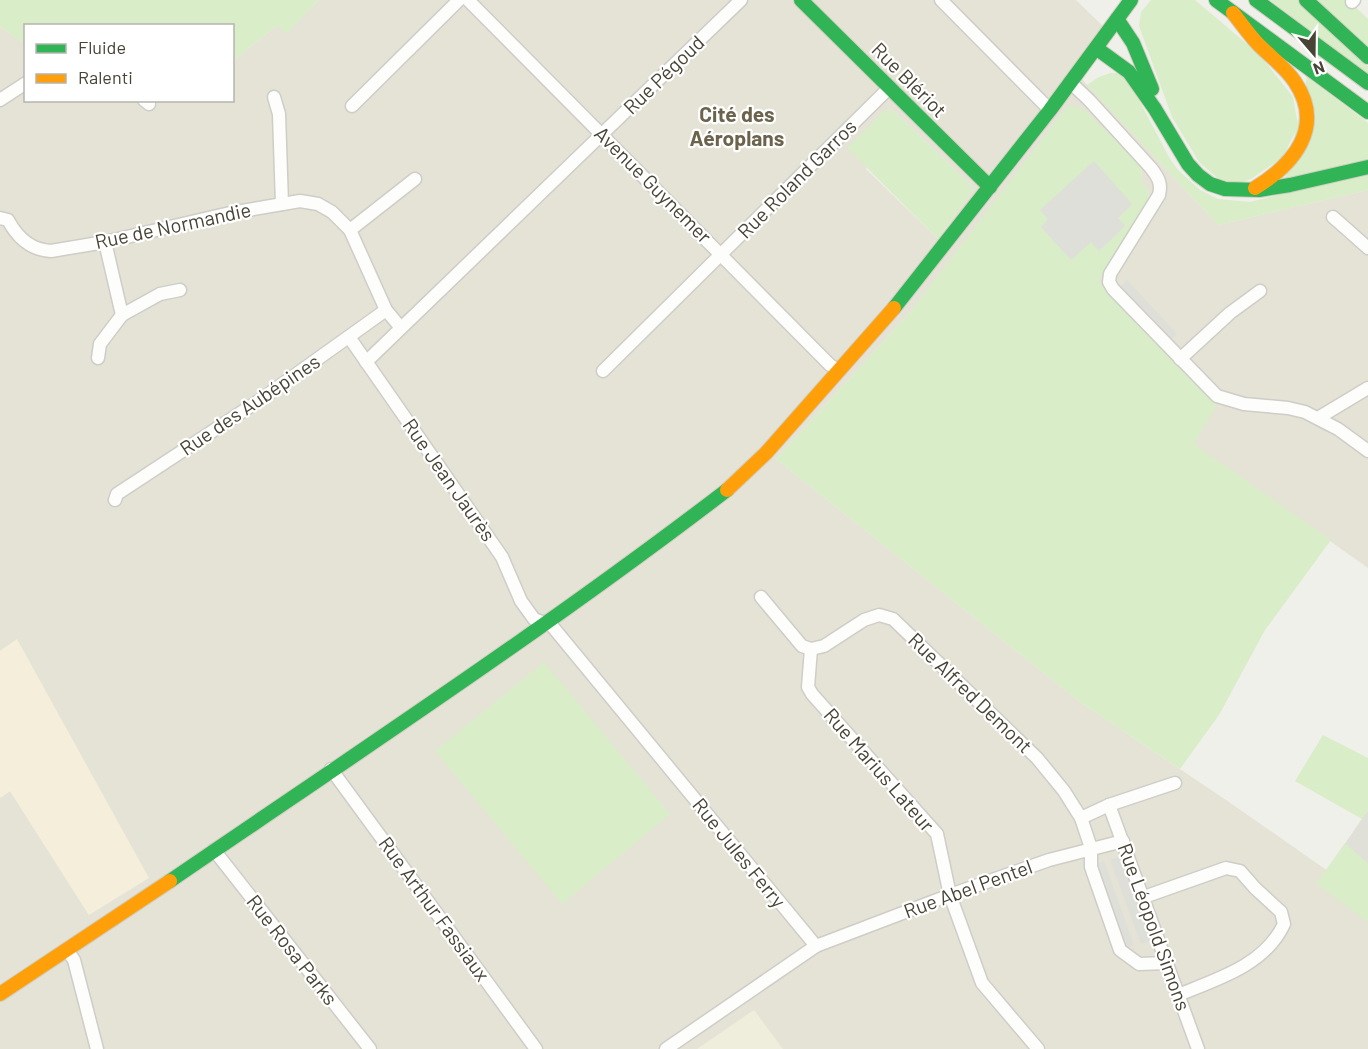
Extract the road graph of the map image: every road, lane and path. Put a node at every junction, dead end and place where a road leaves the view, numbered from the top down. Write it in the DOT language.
graph roads {
  1 [pos="459,0"];
  2 [pos="468,0"];
  3 [pos="741,0"];
  4 [pos="801,0"];
  5 [pos="941,0"];
  6 [pos="1131,0"];
  7 [pos="1216,0"];
  8 [pos="1256,0"];
  9 [pos="1306,0"];
  10 [pos="1233,13"];
  11 [pos="1117,20"];
  12 [pos="1096,48"];
  13 [pos="1368,57"];
  14 [pos="1070,82"];
  15 [pos="1368,83"];
  16 [pos="24,84"];
  17 [pos="889,88"];
  18 [pos="274,97"];
  19 [pos="0,100"];
  20 [pos="352,106"];
  21 [pos="1155,108"];
  22 [pos="1050,110"];
  23 [pos="1368,112"];
  24 [pos="603,135"];
  25 [pos="1368,167"];
  26 [pos="415,179"];
  27 [pos="990,187"];
  28 [pos="1248,191"];
  29 [pos="282,204"];
  30 [pos="1333,217"];
  31 [pos="0,218"];
  32 [pos="350,230"];
  33 [pos="105,242"];
  34 [pos="1368,248"];
  35 [pos="722,254"];
  36 [pos="180,290"];
  37 [pos="1260,291"];
  38 [pos="386,310"];
  39 [pos="122,315"];
  40 [pos="401,328"];
  41 [pos="349,337"];
  42 [pos="98,358"];
  43 [pos="1180,359"];
  44 [pos="366,362"];
  45 [pos="838,370"];
  46 [pos="603,371"];
  47 [pos="1368,388"];
  48 [pos="1337,407"];
  49 [pos="1318,418"];
  50 [pos="1338,429"];
  51 [pos="1368,451"];
  52 [pos="115,500"];
  53 [pos="761,597"];
  54 [pos="544,624"];
  55 [pos="811,649"];
  56 [pos="331,769"];
  57 [pos="1175,783"];
  58 [pos="1109,805"];
  59 [pos="1081,818"];
  60 [pos="1123,841"];
  61 [pos="1091,848"];
  62 [pos="214,850"];
  63 [pos="950,895"];
  64 [pos="1144,897"];
  65 [pos="816,946"];
  66 [pos="67,950"];
  67 [pos="1167,963"];
  68 [pos="0,994"];
  69 [pos="1178,995"];
  70 [pos="97,1049"];
  71 [pos="370,1049"];
  72 [pos="536,1049"];
  73 [pos="666,1049"];
  74 [pos="1038,1049"];
  75 [pos="1198,1049"];
  1 -- 20 [label="street"];
  2 -- 24 [label="street, Avenue Guynemer"];
  3 -- 24 [label="street, Rue Pégoud"];
  4 -- 17 [label="main road, Rue Blériot"];
  5 -- 22 [label="street"];
  6 -- 11 [label="main road"];
  7 -- 10 [label="main road"];
  8 -- 15 [label="main road"];
  9 -- 13 [label="main road"];
  10 -- 23 [label="main road"];
  10 -- 28 [label="main road"];
  11 -- 12 [label="main road"];
  11 -- 21 [label="main road"];
  12 -- 14 [label="main road"];
  12 -- 21 [label="main road"];
  14 -- 22 [label="main road"];
  14 -- 43 [label="street"];
  16 -- 19 [label="street"];
  17 -- 27 [label="main road, Rue Blériot"];
  17 -- 35 [label="street, Rue Roland Garros"];
  18 -- 29 [label="street"];
  21 -- 28 [label="main road"];
  22 -- 27 [label="main road"];
  24 -- 35 [label="street, Avenue Guynemer"];
  24 -- 40 [label="street, Rue Pégoud"];
  25 -- 28 [label="main road"];
  26 -- 32 [label="street"];
  27 -- 45 [label="main road"];
  29 -- 32 [label="street, Rue de Normandie"];
  29 -- 33 [label="street, Rue de Normandie"];
  30 -- 34 [label="street"];
  31 -- 33 [label="street, Rue de Normandie"];
  32 -- 38 [label="street"];
  33 -- 39 [label="street"];
  35 -- 45 [label="street, Avenue Guynemer"];
  35 -- 46 [label="street, Rue Roland Garros"];
  36 -- 39 [label="street"];
  37 -- 43 [label="street"];
  38 -- 40 [label="street"];
  38 -- 41 [label="street, Rue des Aubépines"];
  39 -- 42 [label="street"];
  40 -- 44 [label="street, Rue Pégoud"];
  41 -- 44 [label="street, Rue Jean Jaurès"];
  41 -- 52 [label="street, Rue des Aubépines"];
  43 -- 49 [label="street"];
  44 -- 54 [label="street, Rue Jean Jaurès"];
  45 -- 54 [label="main road"];
  47 -- 48 [label="street"];
  48 -- 49 [label="street"];
  48 -- 50 [label="street"];
  49 -- 50 [label="street"];
  50 -- 51 [label="street"];
  53 -- 55 [label="street"];
  54 -- 56 [label="main road"];
  54 -- 65 [label="street, Rue Jules Ferry"];
  55 -- 59 [label="street, Rue Alfred Demont"];
  55 -- 63 [label="street, Rue Marius Lateur"];
  56 -- 62 [label="main road"];
  56 -- 72 [label="street, Rue Arthur Fassiaux"];
  57 -- 58 [label="street"];
  58 -- 59 [label="street"];
  58 -- 60 [label="street, Rue Léopold Simons"];
  59 -- 61 [label="street, Rue Alfred Demont"];
  60 -- 61 [label="street, Rue Abel Pentel"];
  60 -- 64 [label="street, Rue Léopold Simons"];
  61 -- 63 [label="street, Rue Abel Pentel"];
  61 -- 67 [label="street, Rue Alfred Demont"];
  62 -- 66 [label="main road"];
  62 -- 71 [label="street, Rue Rosa Parks"];
  63 -- 65 [label="street, Rue Abel Pentel"];
  63 -- 74 [label="street, Rue Marius Lateur"];
  64 -- 67 [label="street, Rue Léopold Simons"];
  64 -- 69 [label="street"];
  65 -- 73 [label="street"];
  66 -- 68 [label="main road"];
  66 -- 70 [label="street"];
  67 -- 69 [label="street, Rue Léopold Simons"];
  69 -- 75 [label="street, Rue Léopold Simons"];
}
